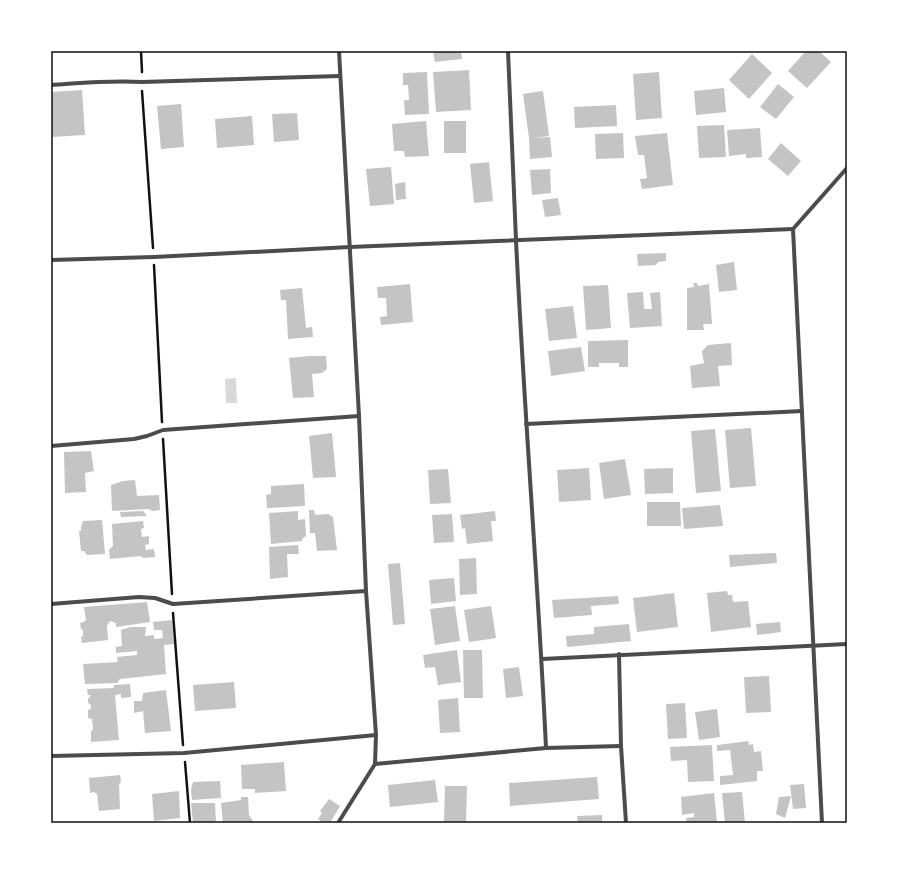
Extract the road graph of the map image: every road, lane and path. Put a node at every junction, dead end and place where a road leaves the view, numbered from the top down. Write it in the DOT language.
graph roads {
  1 [pos="339,51"];
  2 [pos="508,51"];
  3 [pos="340,76"];
  4 [pos="51,85"];
  5 [pos="847,168"];
  6 [pos="793,229"];
  7 [pos="516,240"];
  8 [pos="350,247"];
  9 [pos="51,260"];
  10 [pos="802,411"];
  11 [pos="359,416"];
  12 [pos="526,424"];
  13 [pos="51,446"];
  14 [pos="366,591"];
  15 [pos="51,604"];
  16 [pos="847,644"];
  17 [pos="813,645"];
  18 [pos="619,654"];
  19 [pos="542,658"];
  20 [pos="376,735"];
  21 [pos="621,746"];
  22 [pos="546,748"];
  23 [pos="51,756"];
  24 [pos="375,764"];
  25 [pos="338,823"];
  26 [pos="626,823"];
  27 [pos="822,823"];
  1 -- 3 [label="street"];
  2 -- 7 [label="street"];
  3 -- 4 [label="street"];
  3 -- 8 [label="street"];
  5 -- 6 [label="street"];
  6 -- 7 [label="street"];
  6 -- 10 [label="street"];
  7 -- 8 [label="street"];
  7 -- 12 [label="street"];
  8 -- 9 [label="street"];
  8 -- 11 [label="street"];
  10 -- 12 [label="street"];
  10 -- 17 [label="street"];
  11 -- 13 [label="street"];
  11 -- 14 [label="street"];
  12 -- 19 [label="street"];
  14 -- 15 [label="street"];
  14 -- 20 [label="street"];
  16 -- 17 [label="street"];
  17 -- 18 [label="street"];
  17 -- 27 [label="street"];
  18 -- 19 [label="street"];
  18 -- 21 [label="street"];
  19 -- 22 [label="street"];
  20 -- 23 [label="street"];
  20 -- 24 [label="street"];
  21 -- 22 [label="street"];
  21 -- 26 [label="street"];
  22 -- 24 [label="street"];
  24 -- 25 [label="street"];
}
